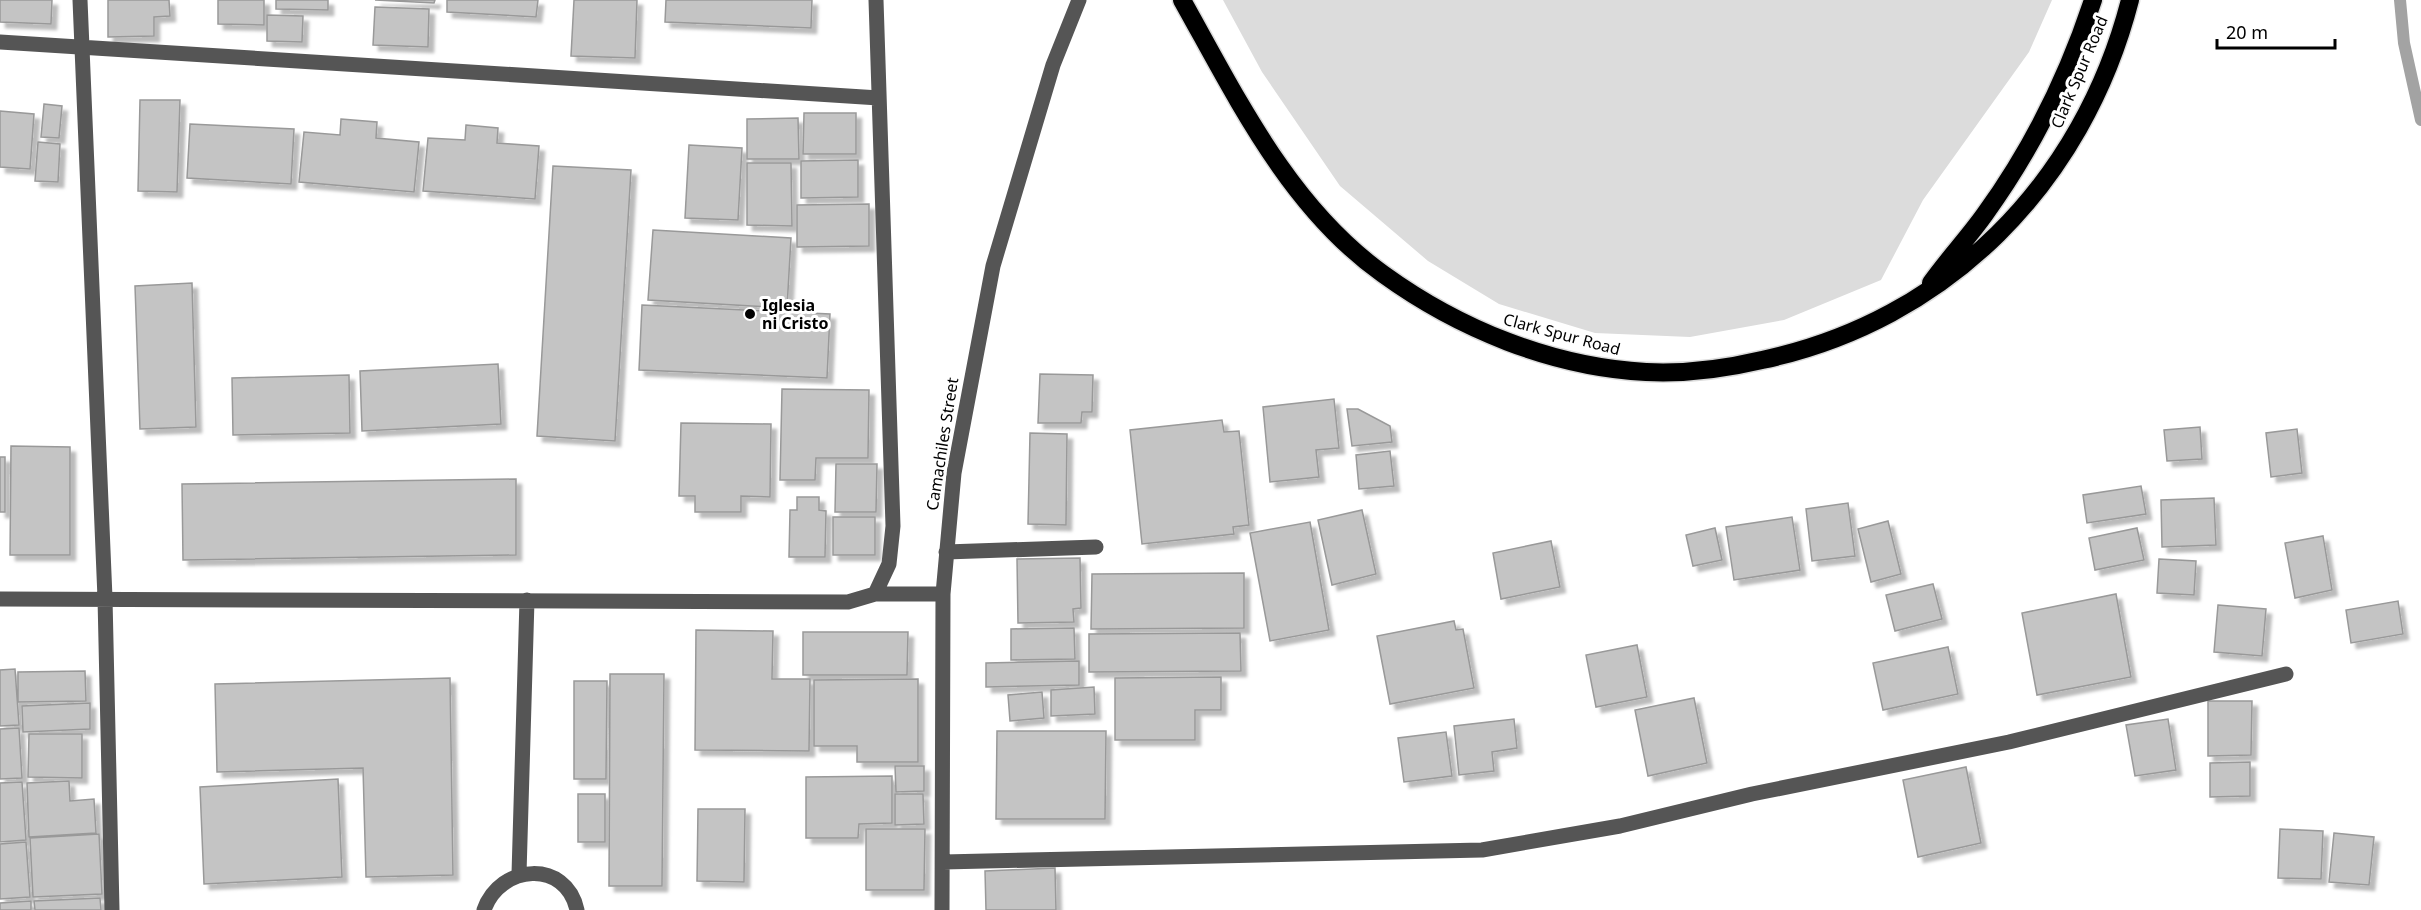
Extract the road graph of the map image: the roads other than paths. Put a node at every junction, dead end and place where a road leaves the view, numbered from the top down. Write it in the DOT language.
graph roads {
  1 [pos="80,0"];
  2 [pos="876,0"];
  3 [pos="1079,0"];
  4 [pos="1182,0"];
  5 [pos="2093,0"];
  6 [pos="2130,0"];
  7 [pos="0,42"];
  8 [pos="84,49"];
  9 [pos="879,98"];
  10 [pos="1921,297"];
  11 [pos="1096,547"];
  12 [pos="946,552"];
  13 [pos="875,594"];
  14 [pos="943,594"];
  15 [pos="105,598"];
  16 [pos="0,599"];
  17 [pos="526,600"];
  18 [pos="2286,674"];
  19 [pos="943,862"];
  20 [pos="519,874"];
  21 [pos="112,910"];
  22 [pos="484,910"];
  23 [pos="578,910"];
  24 [pos="942,910"];
  1 -- 8 [label="street"];
  2 -- 9 [label="street"];
  3 -- 12 [label="street, Camachiles Street"];
  4 -- 10 [label="highway, Clark Spur Road"];
  5 -- 10 [label="highway"];
  6 -- 10 [label="highway, Clark Spur Road"];
  7 -- 8 [label="street"];
  8 -- 9 [label="street"];
  8 -- 15 [label="street"];
  9 -- 13 [label="street"];
  11 -- 12 [label="street"];
  12 -- 14 [label="street, Camachiles Street"];
  13 -- 14 [label="street"];
  13 -- 17 [label="street"];
  14 -- 19 [label="street, Camachiles Street"];
  15 -- 16 [label="street"];
  15 -- 17 [label="street"];
  15 -- 21 [label="street"];
  17 -- 20 [label="street"];
  18 -- 19 [label="street"];
  19 -- 24 [label="street, Camachiles Street"];
  20 -- 22 [label="street"];
  20 -- 23 [label="street"];
}
